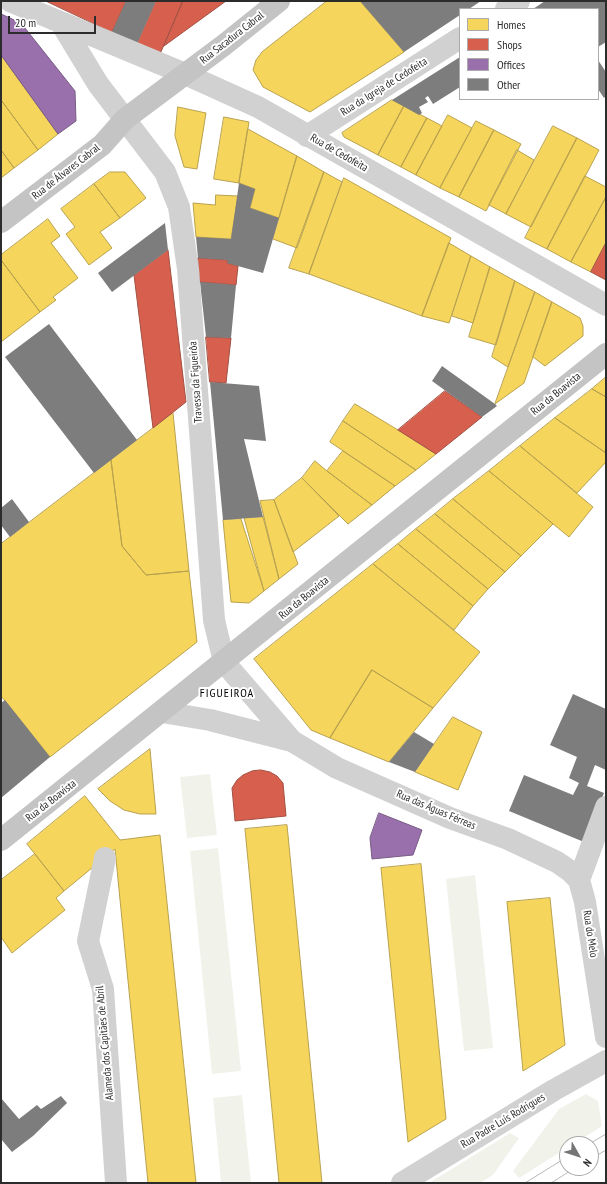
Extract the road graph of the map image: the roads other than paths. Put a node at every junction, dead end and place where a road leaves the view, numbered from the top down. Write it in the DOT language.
graph roads {
  1 [pos="10,1"];
  2 [pos="279,1"];
  3 [pos="519,1"];
  4 [pos="508,8"];
  5 [pos="61,23"];
  6 [pos="459,39"];
  7 [pos="185,74"];
  8 [pos="125,119"];
  9 [pos="307,136"];
  10 [pos="1,222"];
  11 [pos="606,305"];
  12 [pos="606,354"];
  13 [pos="224,662"];
  14 [pos="162,712"];
  15 [pos="292,741"];
  16 [pos="606,807"];
  17 [pos="1,840"];
  18 [pos="105,858"];
  19 [pos="579,880"];
  20 [pos="606,1037"];
  21 [pos="606,1061"];
  22 [pos="116,1183"];
  23 [pos="402,1183"];
  1 -- 5 [label="street, Rua de Cedofeita"];
  2 -- 7 [label="main road, Rua Sacadura Cabral"];
  3 -- 4 [label="street"];
  5 -- 7 [label="street, Rua de Cedofeita"];
  5 -- 8 [label="street"];
  6 -- 9 [label="street, Rua da Igreja de Cedofeita"];
  7 -- 8 [label="main road, Rua de Álvares Cabral"];
  7 -- 9 [label="street, Rua de Cedofeita"];
  8 -- 10 [label="main road, Rua de Álvares Cabral"];
  8 -- 13 [label="street, Travessa da Figueirôa"];
  9 -- 11 [label="street, Rua de Cedofeita"];
  12 -- 13 [label="main road, Rua da Boavista"];
  13 -- 14 [label="main road, Rua da Boavista"];
  13 -- 15 [label="street, Rua das Águas Férreas"];
  14 -- 15 [label="street, Rua das Águas Férreas"];
  14 -- 17 [label="main road, Rua da Boavista"];
  15 -- 19 [label="street, Rua das Águas Férreas"];
  16 -- 19 [label="street"];
  18 -- 22 [label="street, Alameda dos Capitães de Abril"];
  19 -- 20 [label="street, Rua do Melo"];
  21 -- 23 [label="street, Rua Padre Luís Rodrigues"];
}
